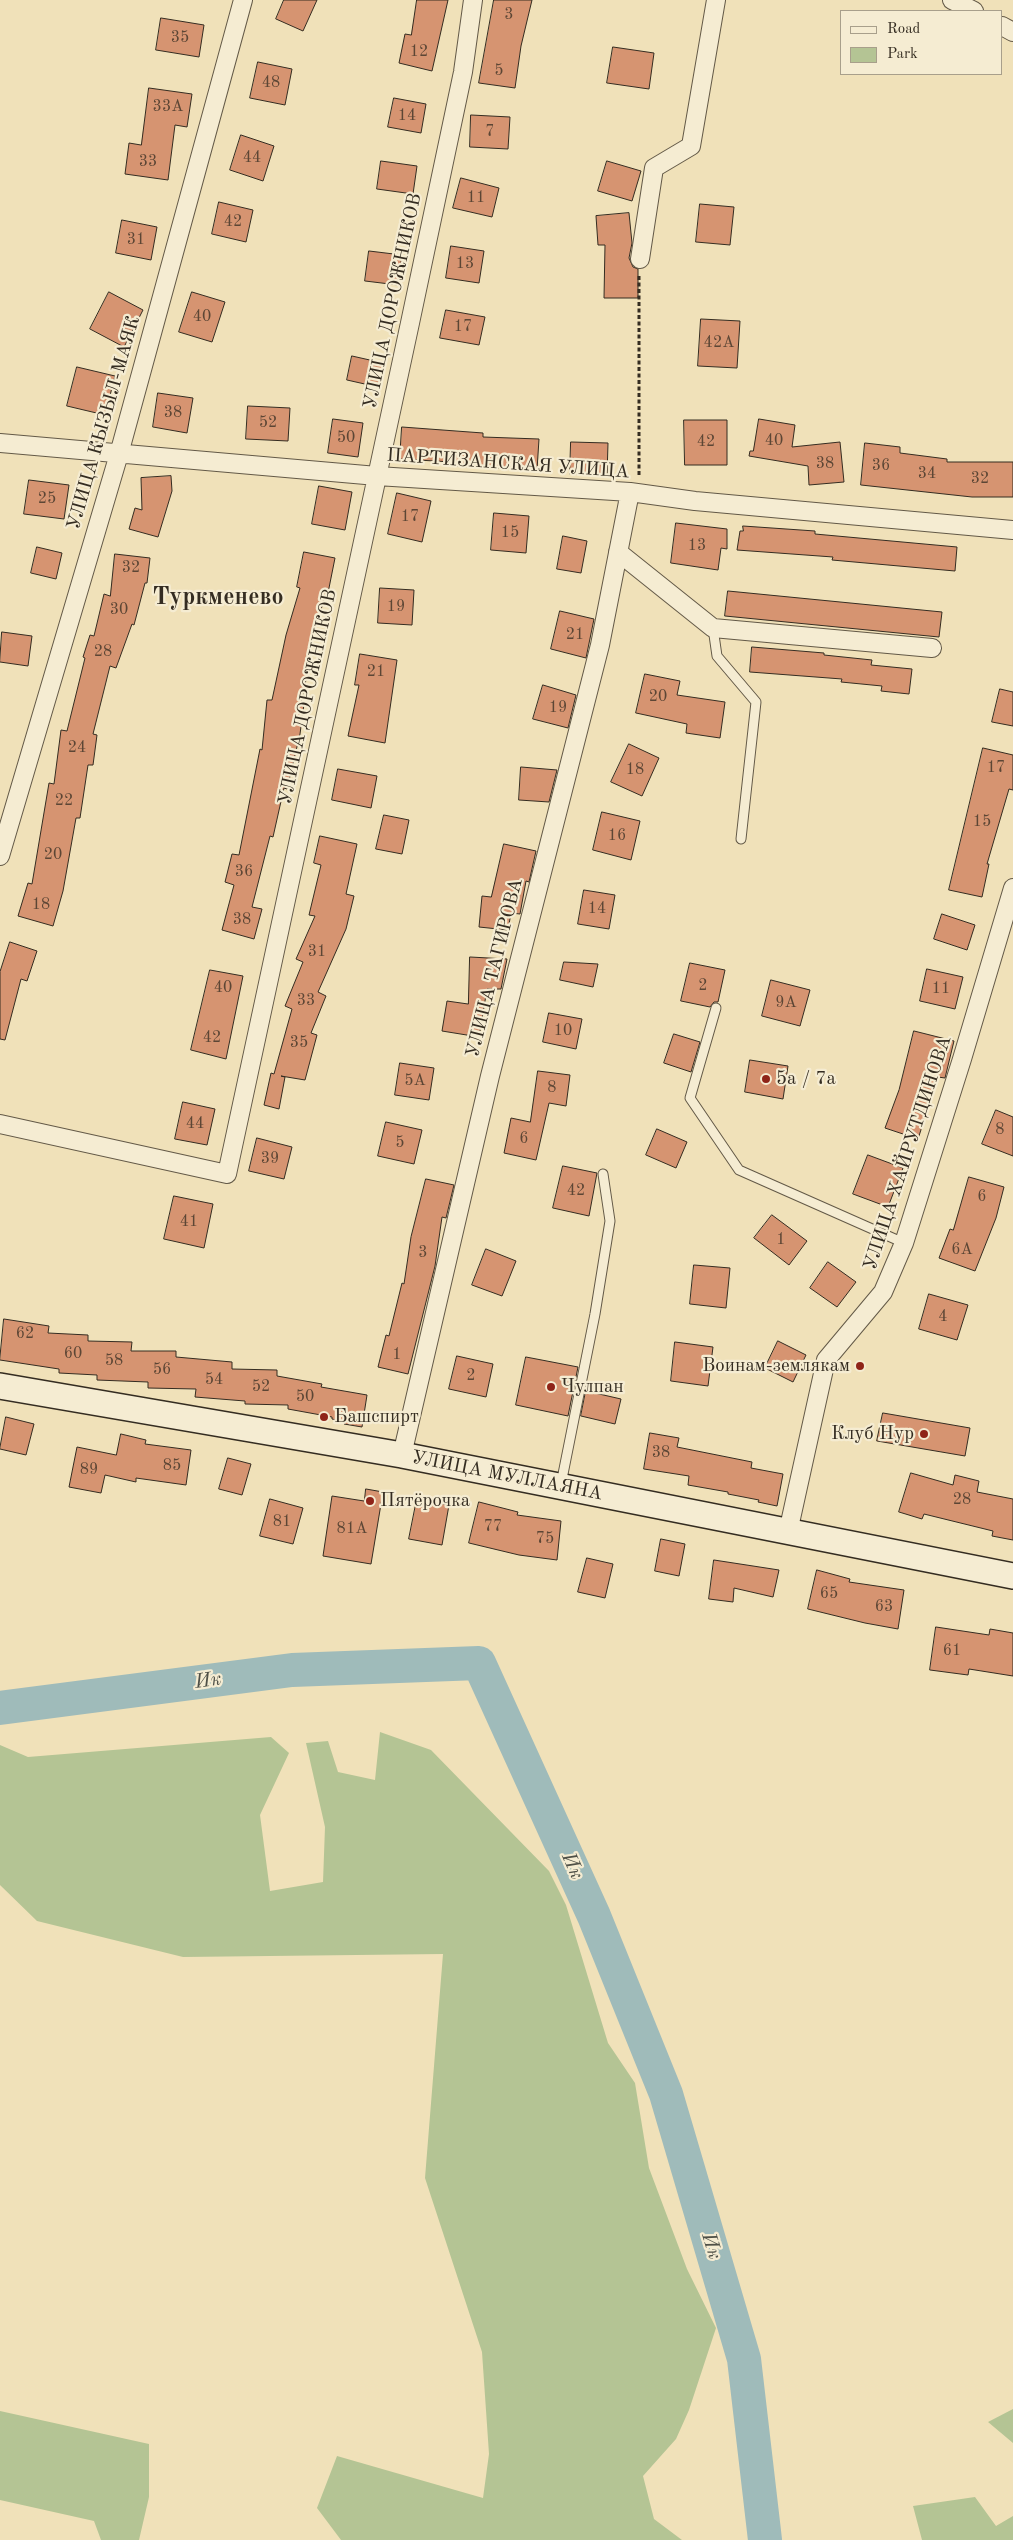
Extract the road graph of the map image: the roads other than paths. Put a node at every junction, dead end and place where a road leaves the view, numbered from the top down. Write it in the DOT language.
graph roads {
  1 [pos="244,0"];
  2 [pos="473,0"];
  3 [pos="716,0"];
  4 [pos="952,0"];
  5 [pos="972,10"];
  6 [pos="640,259"];
  7 [pos="0,443"];
  8 [pos="119,454"];
  9 [pos="377,476"];
  10 [pos="634,493"];
  11 [pos="1013,530"];
  12 [pos="618,552"];
  13 [pos="714,628"];
  14 [pos="932,648"];
  15 [pos="741,839"];
  16 [pos="0,856"];
  17 [pos="1013,888"];
  18 [pos="716,1008"];
  19 [pos="0,1124"];
  20 [pos="603,1174"];
  21 [pos="904,1243"];
  22 [pos="0,1386"];
  23 [pos="402,1455"];
  24 [pos="561,1487"];
  25 [pos="788,1532"];
  26 [pos="1013,1576"];
  1 -- 8 [label="street, УЛИЦА КЫЗЫЛ-МАЯК"];
  2 -- 9 [label="street, УЛИЦА ДОРОЖНИКОВ"];
  3 -- 6 [label="street"];
  4 -- 5 [label="street"];
  7 -- 8 [label="street, ПАРТИЗАНСКАЯ УЛИЦА"];
  8 -- 9 [label="street, ПАРТИЗАНСКАЯ УЛИЦА"];
  8 -- 16 [label="street, УЛИЦА КЫЗЫЛ-МАЯК"];
  9 -- 10 [label="street, ПАРТИЗАНСКАЯ УЛИЦА"];
  9 -- 19 [label="street, УЛИЦА ДОРОЖНИКОВ"];
  10 -- 11 [label="street, ПАРТИЗАНСКАЯ УЛИЦА"];
  10 -- 12 [label="street, УЛИЦА ТАГИРОВА"];
  12 -- 13 [label="street"];
  12 -- 23 [label="street, УЛИЦА ТАГИРОВА"];
  13 -- 14 [label="street"];
  13 -- 15 [label="lane"];
  17 -- 21 [label="street, УЛИЦА ХАЙРУТДИНОВА"];
  18 -- 21 [label="lane"];
  20 -- 24 [label="lane"];
  21 -- 25 [label="street, УЛИЦА ХАЙРУТДИНОВА"];
  22 -- 23 [label="main road, УЛИЦА МУЛЛАЯНА"];
  23 -- 24 [label="main road, УЛИЦА МУЛЛАЯНА"];
  24 -- 25 [label="main road, УЛИЦА МУЛЛАЯНА"];
  25 -- 26 [label="main road, УЛИЦА МУЛЛАЯНА"];
}
